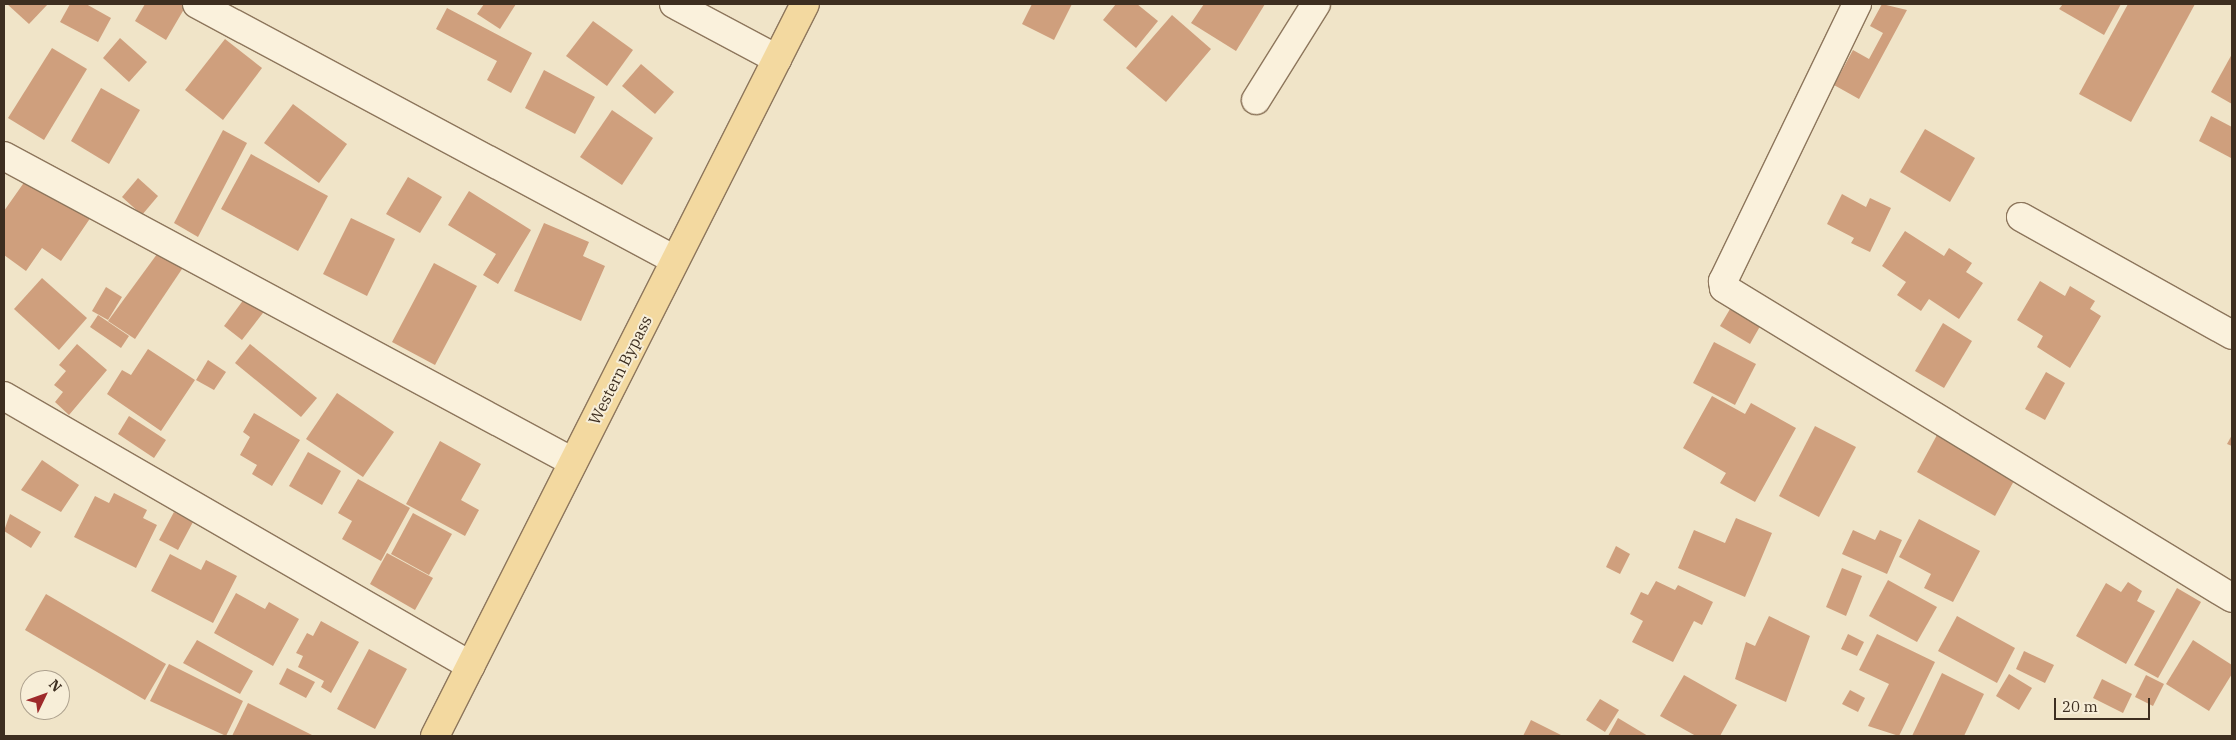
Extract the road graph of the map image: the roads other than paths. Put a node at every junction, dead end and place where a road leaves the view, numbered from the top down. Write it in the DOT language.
graph roads {
  1 [pos="197,4"];
  2 [pos="674,4"];
  3 [pos="805,4"];
  4 [pos="1316,4"];
  5 [pos="1857,4"];
  6 [pos="777,60"];
  7 [pos="1256,100"];
  8 [pos="4,156"];
  9 [pos="2021,217"];
  10 [pos="676,260"];
  11 [pos="2232,335"];
  12 [pos="4,396"];
  13 [pos="574,462"];
  14 [pos="2232,598"];
  15 [pos="471,666"];
  16 [pos="435,736"];
  1 -- 10 [label="street"];
  2 -- 6 [label="street"];
  3 -- 6 [label="main road, Western Bypass"];
  4 -- 7 [label="street"];
  5 -- 14 [label="street"];
  6 -- 10 [label="main road, Western Bypass"];
  8 -- 13 [label="street"];
  9 -- 11 [label="street"];
  10 -- 13 [label="main road, Western Bypass"];
  12 -- 15 [label="street"];
  13 -- 15 [label="main road, Western Bypass"];
  15 -- 16 [label="main road, Western Bypass"];
}
